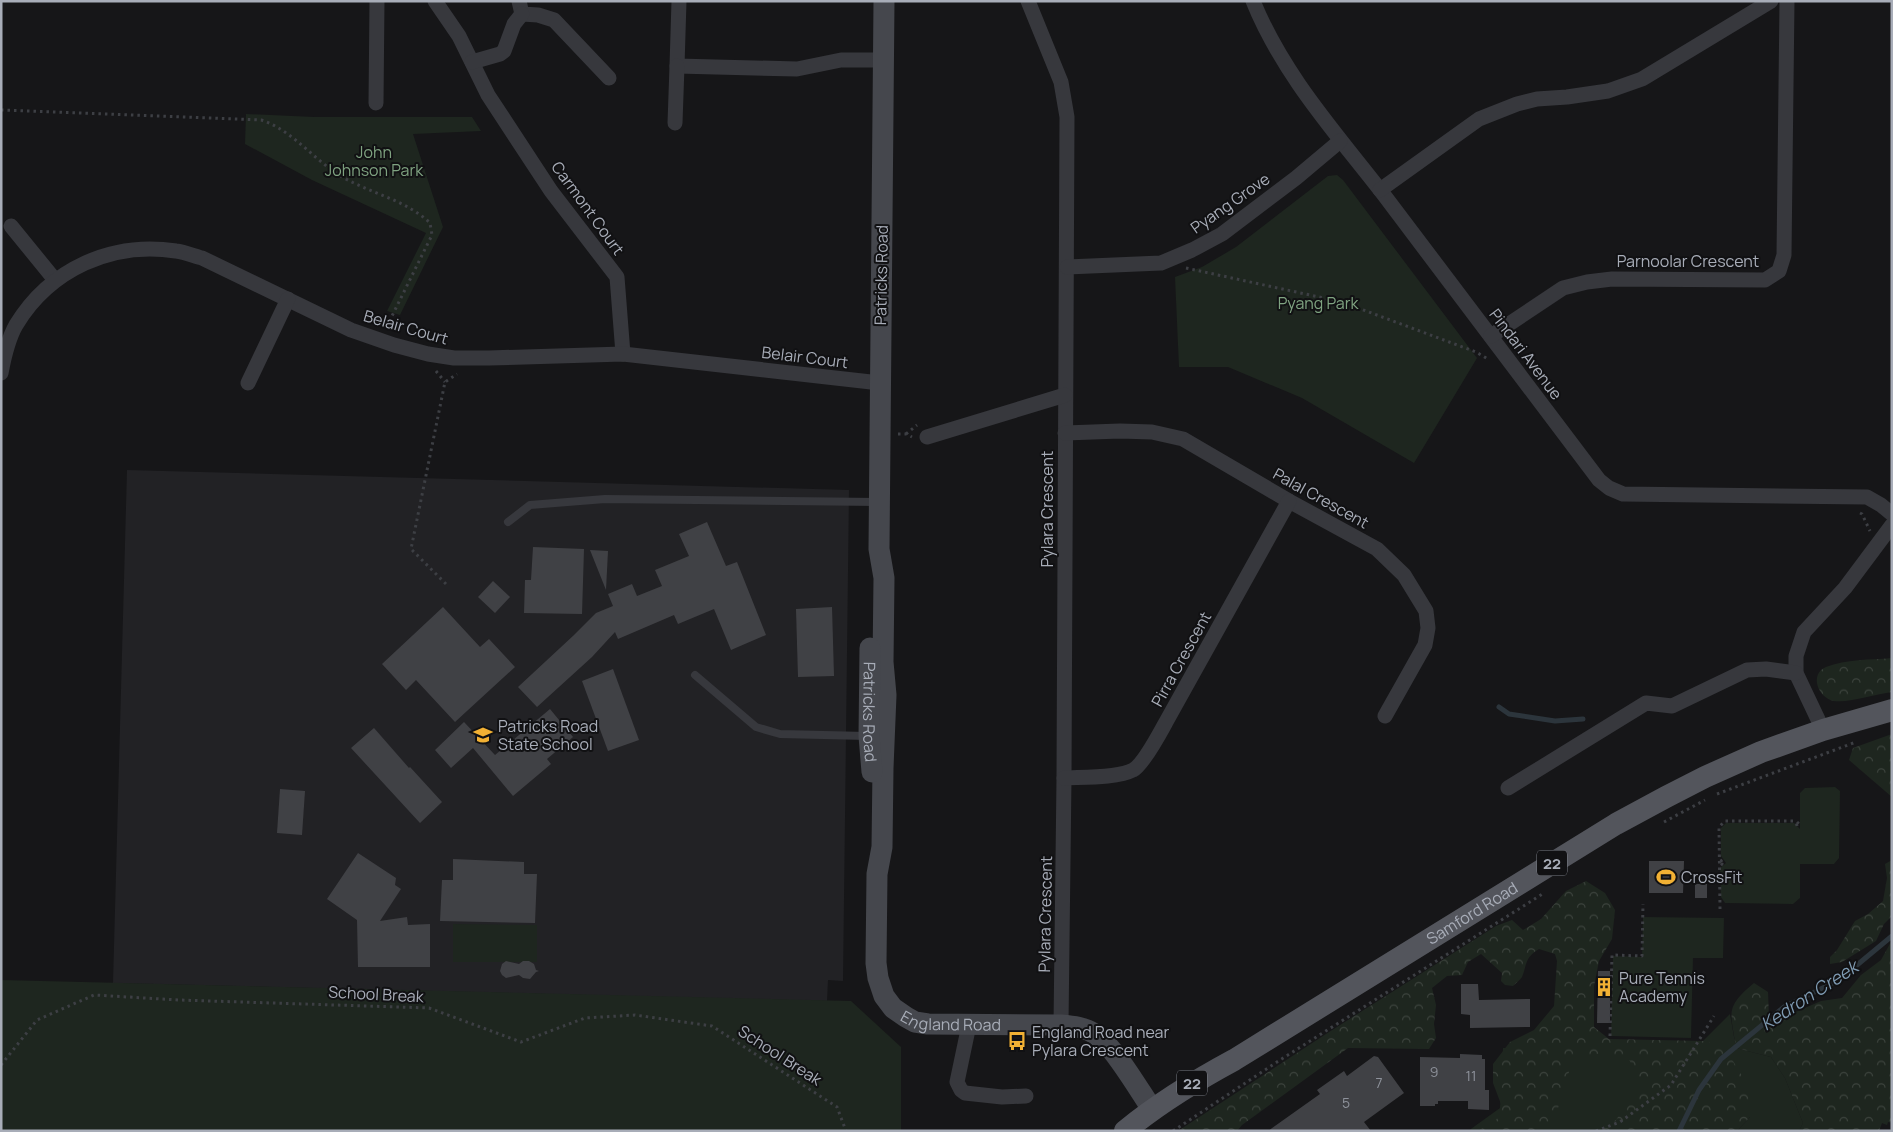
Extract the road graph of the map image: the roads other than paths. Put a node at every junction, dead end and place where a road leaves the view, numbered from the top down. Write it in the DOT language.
graph roads {
  1 [pos="378,1"];
  2 [pos="434,1"];
  3 [pos="679,1"];
  4 [pos="884,1"];
  5 [pos="1028,1"];
  6 [pos="1253,1"];
  7 [pos="1771,1"];
  8 [pos="1787,1"];
  9 [pos="520,8"];
  10 [pos="884,60"];
  11 [pos="472,62"];
  12 [pos="677,66"];
  13 [pos="609,78"];
  14 [pos="376,103"];
  15 [pos="675,123"];
  16 [pos="1340,141"];
  17 [pos="1380,190"];
  18 [pos="12,226"];
  19 [pos="1067,268"];
  20 [pos="55,280"];
  21 [pos="288,299"];
  22 [pos="1491,336"];
  23 [pos="623,354"];
  24 [pos="1,372"];
  25 [pos="248,383"];
  26 [pos="880,384"];
  27 [pos="1065,395"];
  28 [pos="1065,433"];
  29 [pos="927,437"];
  30 [pos="1289,501"];
  31 [pos="880,502"];
  32 [pos="1892,514"];
  33 [pos="508,522"];
  34 [pos="1892,525"];
  35 [pos="1887,542"];
  36 [pos="879,548"];
  37 [pos="1796,673"];
  38 [pos="696,675"];
  39 [pos="1892,710"];
  40 [pos="1385,716"];
  41 [pos="1822,730"];
  42 [pos="869,736"];
  43 [pos="1064,778"];
  44 [pos="1508,788"];
  45 [pos="877,874"];
  46 [pos="893,1008"];
  47 [pos="969,1025"];
  48 [pos="1061,1025"];
  49 [pos="1026,1096"];
  50 [pos="1152,1109"];
  51 [pos="1125,1131"];
  1 -- 14 [label="street"];
  2 -- 11 [label="street, Carmont Court"];
  3 -- 12 [label="street"];
  4 -- 10 [label="main road, Patricks Road"];
  5 -- 19 [label="street, Pylara Crescent"];
  6 -- 16 [label="street, Pindari Avenue"];
  7 -- 17 [label="street"];
  8 -- 22 [label="street, Parnoolar Crescent"];
  9 -- 11 [label="street"];
  9 -- 13 [label="street"];
  10 -- 12 [label="street"];
  10 -- 26 [label="main road, Patricks Road"];
  11 -- 23 [label="street, Carmont Court"];
  12 -- 15 [label="street"];
  16 -- 17 [label="street, Pindari Avenue"];
  16 -- 19 [label="street, Pyang Grove"];
  17 -- 22 [label="street, Pindari Avenue"];
  18 -- 20 [label="street"];
  19 -- 27 [label="street, Pylara Crescent"];
  20 -- 21 [label="street, Belair Court"];
  20 -- 24 [label="street, Belair Court"];
  21 -- 23 [label="street, Belair Court"];
  21 -- 25 [label="street"];
  22 -- 32 [label="street, Pindari Avenue"];
  23 -- 26 [label="street, Belair Court"];
  26 -- 31 [label="main road, Patricks Road"];
  27 -- 28 [label="street, Pylara Crescent"];
  27 -- 29 [label="street"];
  28 -- 30 [label="street, Palal Crescent"];
  28 -- 43 [label="street, Pylara Crescent"];
  30 -- 40 [label="street, Palal Crescent"];
  30 -- 43 [label="street, Pirra Crescent"];
  31 -- 33 [label="lane"];
  31 -- 36 [label="main road, Patricks Road"];
  34 -- 35 [label="street"];
  35 -- 37 [label="street"];
  36 -- 42 [label="main road, Patricks Road"];
  36 -- 45 [label="main road, Patricks Road"];
  37 -- 41 [label="street"];
  37 -- 44 [label="street"];
  38 -- 42 [label="lane"];
  39 -- 41 [label="main road, Samford Road / 22"];
  41 -- 50 [label="main road, Samford Road / 22"];
  42 -- 45 [label="main road, Patricks Road"];
  43 -- 48 [label="street, Pylara Crescent"];
  45 -- 46 [label="main road, Patricks Road"];
  46 -- 47 [label="main road, England Road"];
  47 -- 48 [label="main road, England Road"];
  47 -- 49 [label="street"];
  48 -- 50 [label="main road, England Road"];
  50 -- 51 [label="main road, Samford Road / 22"];
}
